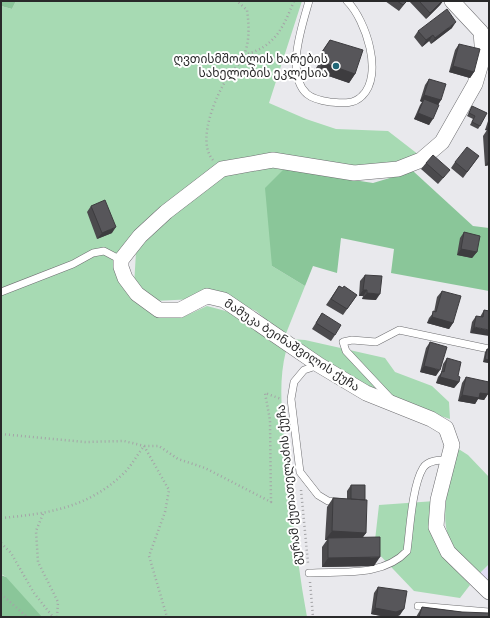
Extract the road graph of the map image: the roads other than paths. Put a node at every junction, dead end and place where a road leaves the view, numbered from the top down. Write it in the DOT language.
graph roads {
  1 [pos="309,1"];
  2 [pos="347,1"];
  3 [pos="452,1"];
  4 [pos="485,29"];
  5 [pos="122,260"];
  6 [pos="1,292"];
  7 [pos="489,349"];
  8 [pos="319,365"];
  9 [pos="397,405"];
  10 [pos="448,460"];
  11 [pos="342,502"];
  12 [pos="309,573"];
  13 [pos="489,592"];
  14 [pos="418,606"];
  15 [pos="489,612"];
  1 -- 2 [label="lane"];
  3 -- 4 [label="street"];
  4 -- 5 [label="street"];
  5 -- 6 [label="lane"];
  5 -- 8 [label="street, მამუკა ბეინაშვილის ქუჩა"];
  7 -- 9 [label="lane"];
  8 -- 9 [label="street, მამუკა ბეინაშვილის ქუჩა"];
  8 -- 11 [label="lane, გურამ ქუთათელაძის ქუჩა"];
  9 -- 10 [label="street, მამუკა ბეინაშვილის ქუჩა"];
  10 -- 12 [label="lane"];
  10 -- 13 [label="street, მამუკა ბეინაშვილის ქუჩა"];
  14 -- 15 [label="lane"];
}
